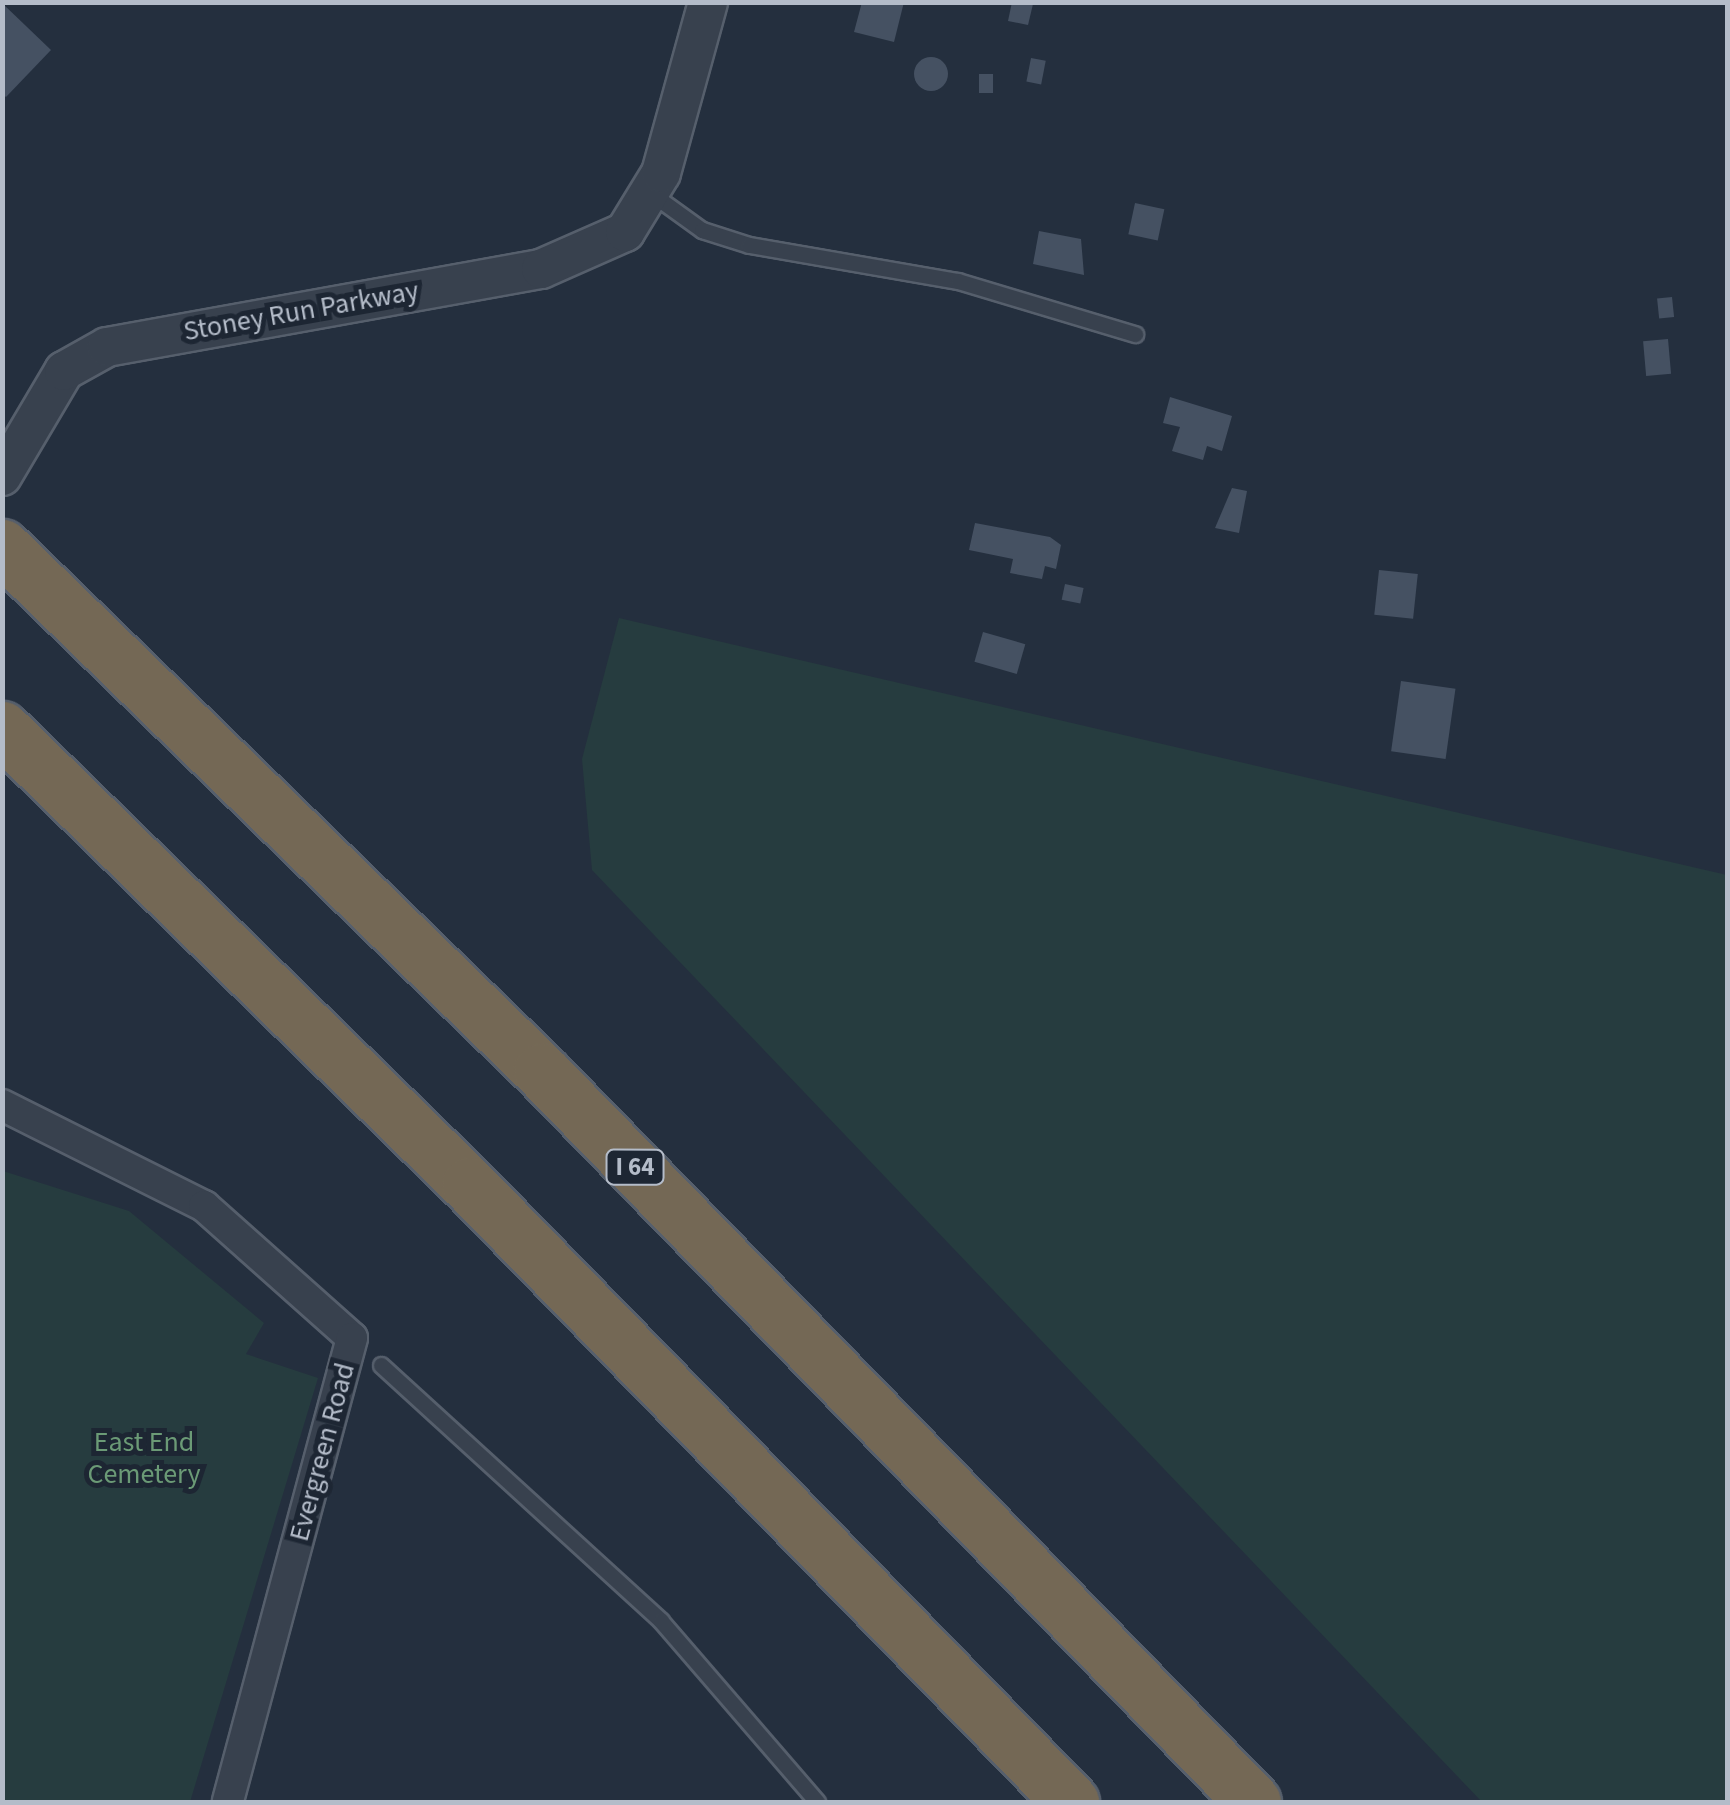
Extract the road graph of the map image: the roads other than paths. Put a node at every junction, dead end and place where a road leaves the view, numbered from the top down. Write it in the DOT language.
graph roads {
  1 [pos="708,2"];
  2 [pos="650,201"];
  3 [pos="1135,334"];
  4 [pos="2,476"];
  5 [pos="2,548"];
  6 [pos="2,729"];
  7 [pos="2,1105"];
  8 [pos="381,1365"];
  9 [pos="228,1802"];
  10 [pos="818,1802"];
  11 [pos="1071,1802"];
  12 [pos="1252,1802"];
  1 -- 2 [label="street"];
  2 -- 3 [label="lane"];
  2 -- 4 [label="street, Stoney Run Parkway"];
  5 -- 12 [label="highway, I 64"];
  6 -- 11 [label="highway"];
  7 -- 9 [label="street, Evergreen Road"];
  8 -- 10 [label="lane"];
}
